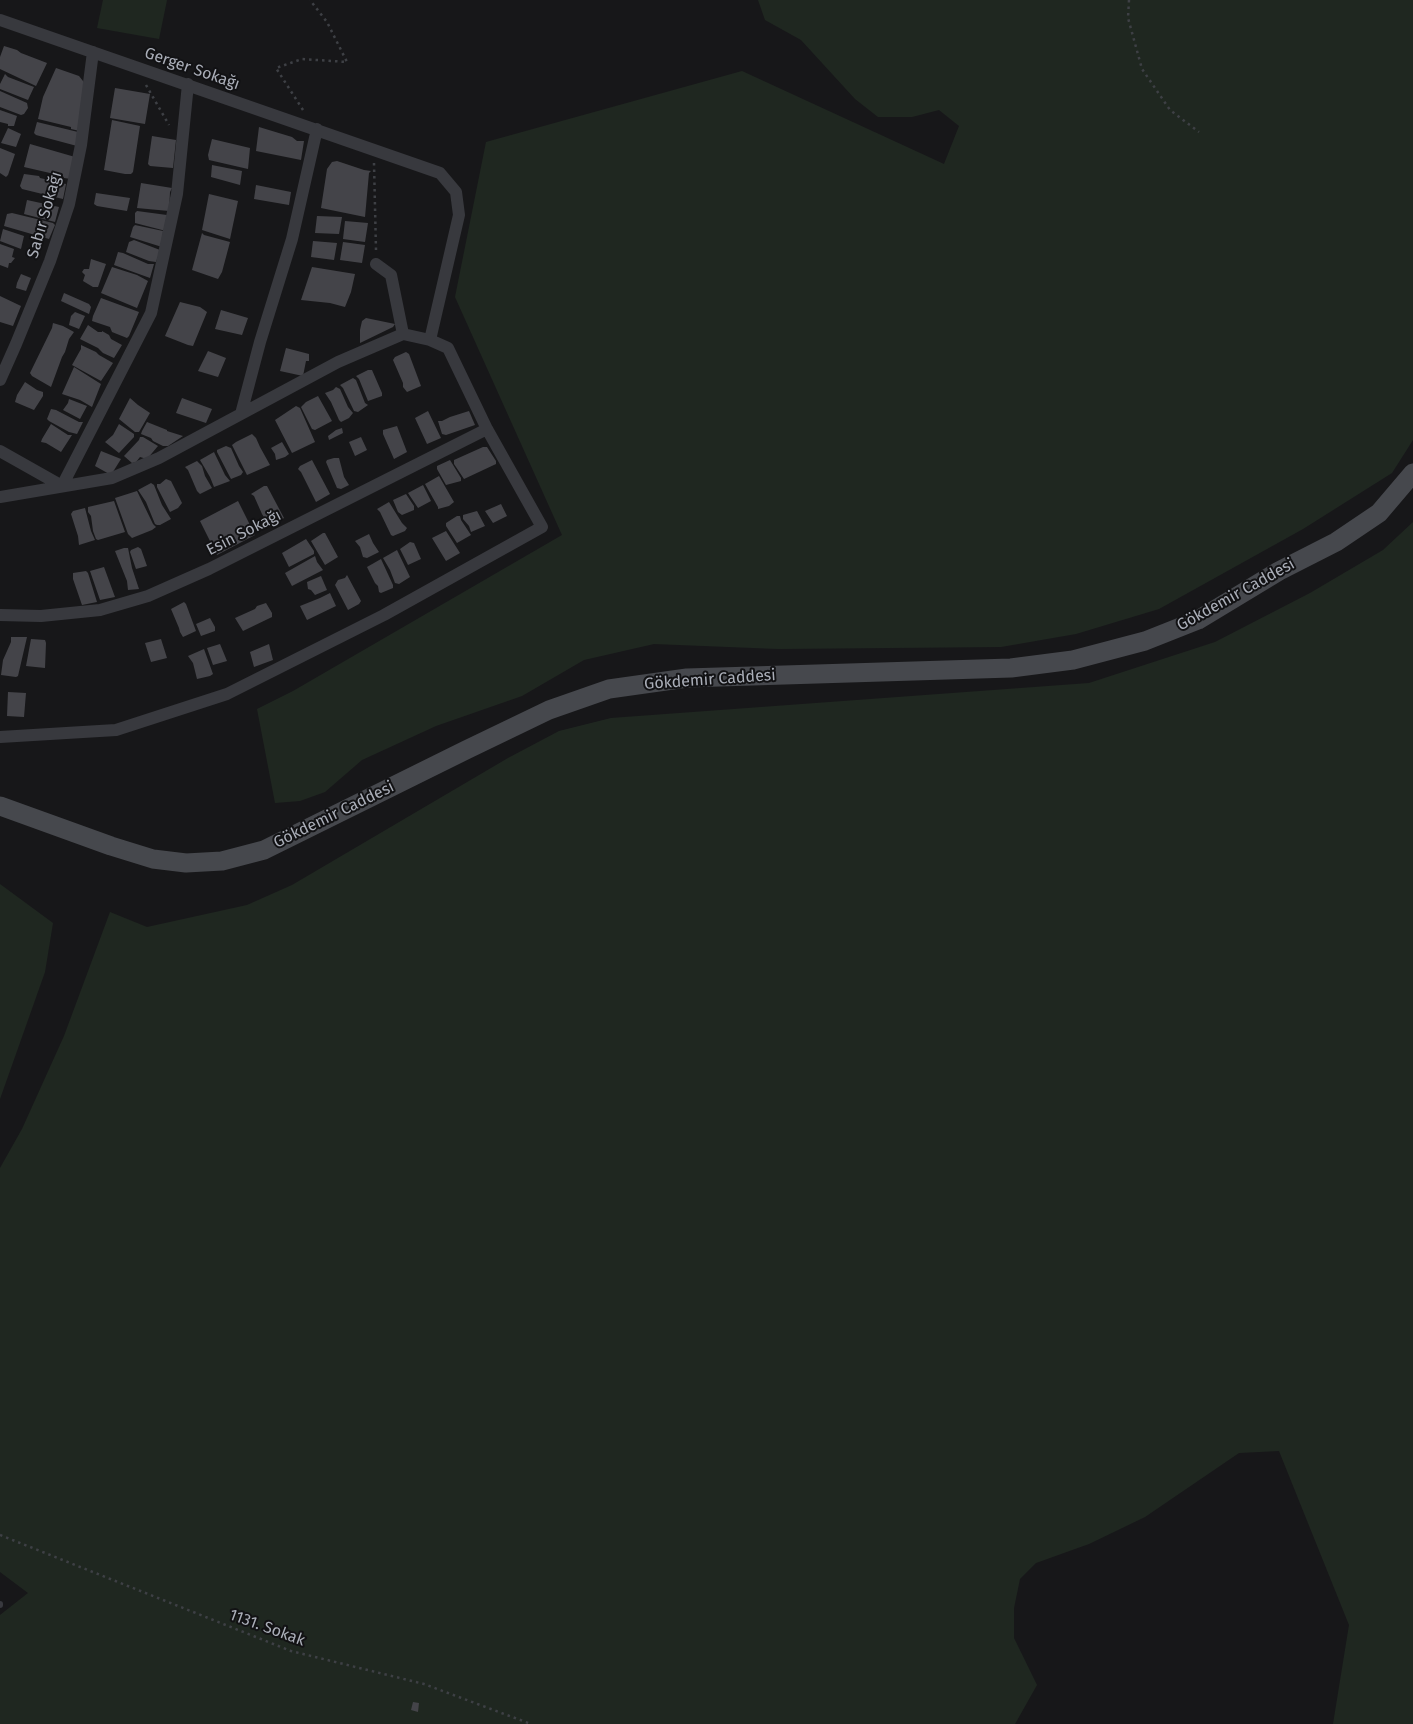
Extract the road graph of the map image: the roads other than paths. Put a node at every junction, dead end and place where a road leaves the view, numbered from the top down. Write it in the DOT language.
graph roads {
  1 [pos="0,20"];
  2 [pos="93,52"];
  3 [pos="188,84"];
  4 [pos="316,129"];
  5 [pos="376,264"];
  6 [pos="403,334"];
  7 [pos="430,340"];
  8 [pos="0,380"];
  9 [pos="241,414"];
  10 [pos="487,429"];
  11 [pos="0,451"];
  12 [pos="1413,473"];
  13 [pos="62,486"];
  14 [pos="0,496"];
  15 [pos="0,615"];
  16 [pos="0,737"];
  17 [pos="0,806"];
  1 -- 2 [label="street, Gerger Sokağı"];
  2 -- 3 [label="street, Gerger Sokağı"];
  2 -- 8 [label="street, Sabır Sokağı"];
  3 -- 4 [label="street, Gerger Sokağı"];
  3 -- 13 [label="street"];
  4 -- 7 [label="street, Gerger Sokağı"];
  4 -- 9 [label="street"];
  5 -- 6 [label="street"];
  6 -- 7 [label="street"];
  6 -- 9 [label="street"];
  7 -- 10 [label="street"];
  9 -- 13 [label="street"];
  10 -- 15 [label="street, Esin Sokağı"];
  10 -- 16 [label="street"];
  11 -- 13 [label="street"];
  12 -- 17 [label="main road, Gökdemir Caddesi"];
  13 -- 14 [label="street"];
}
